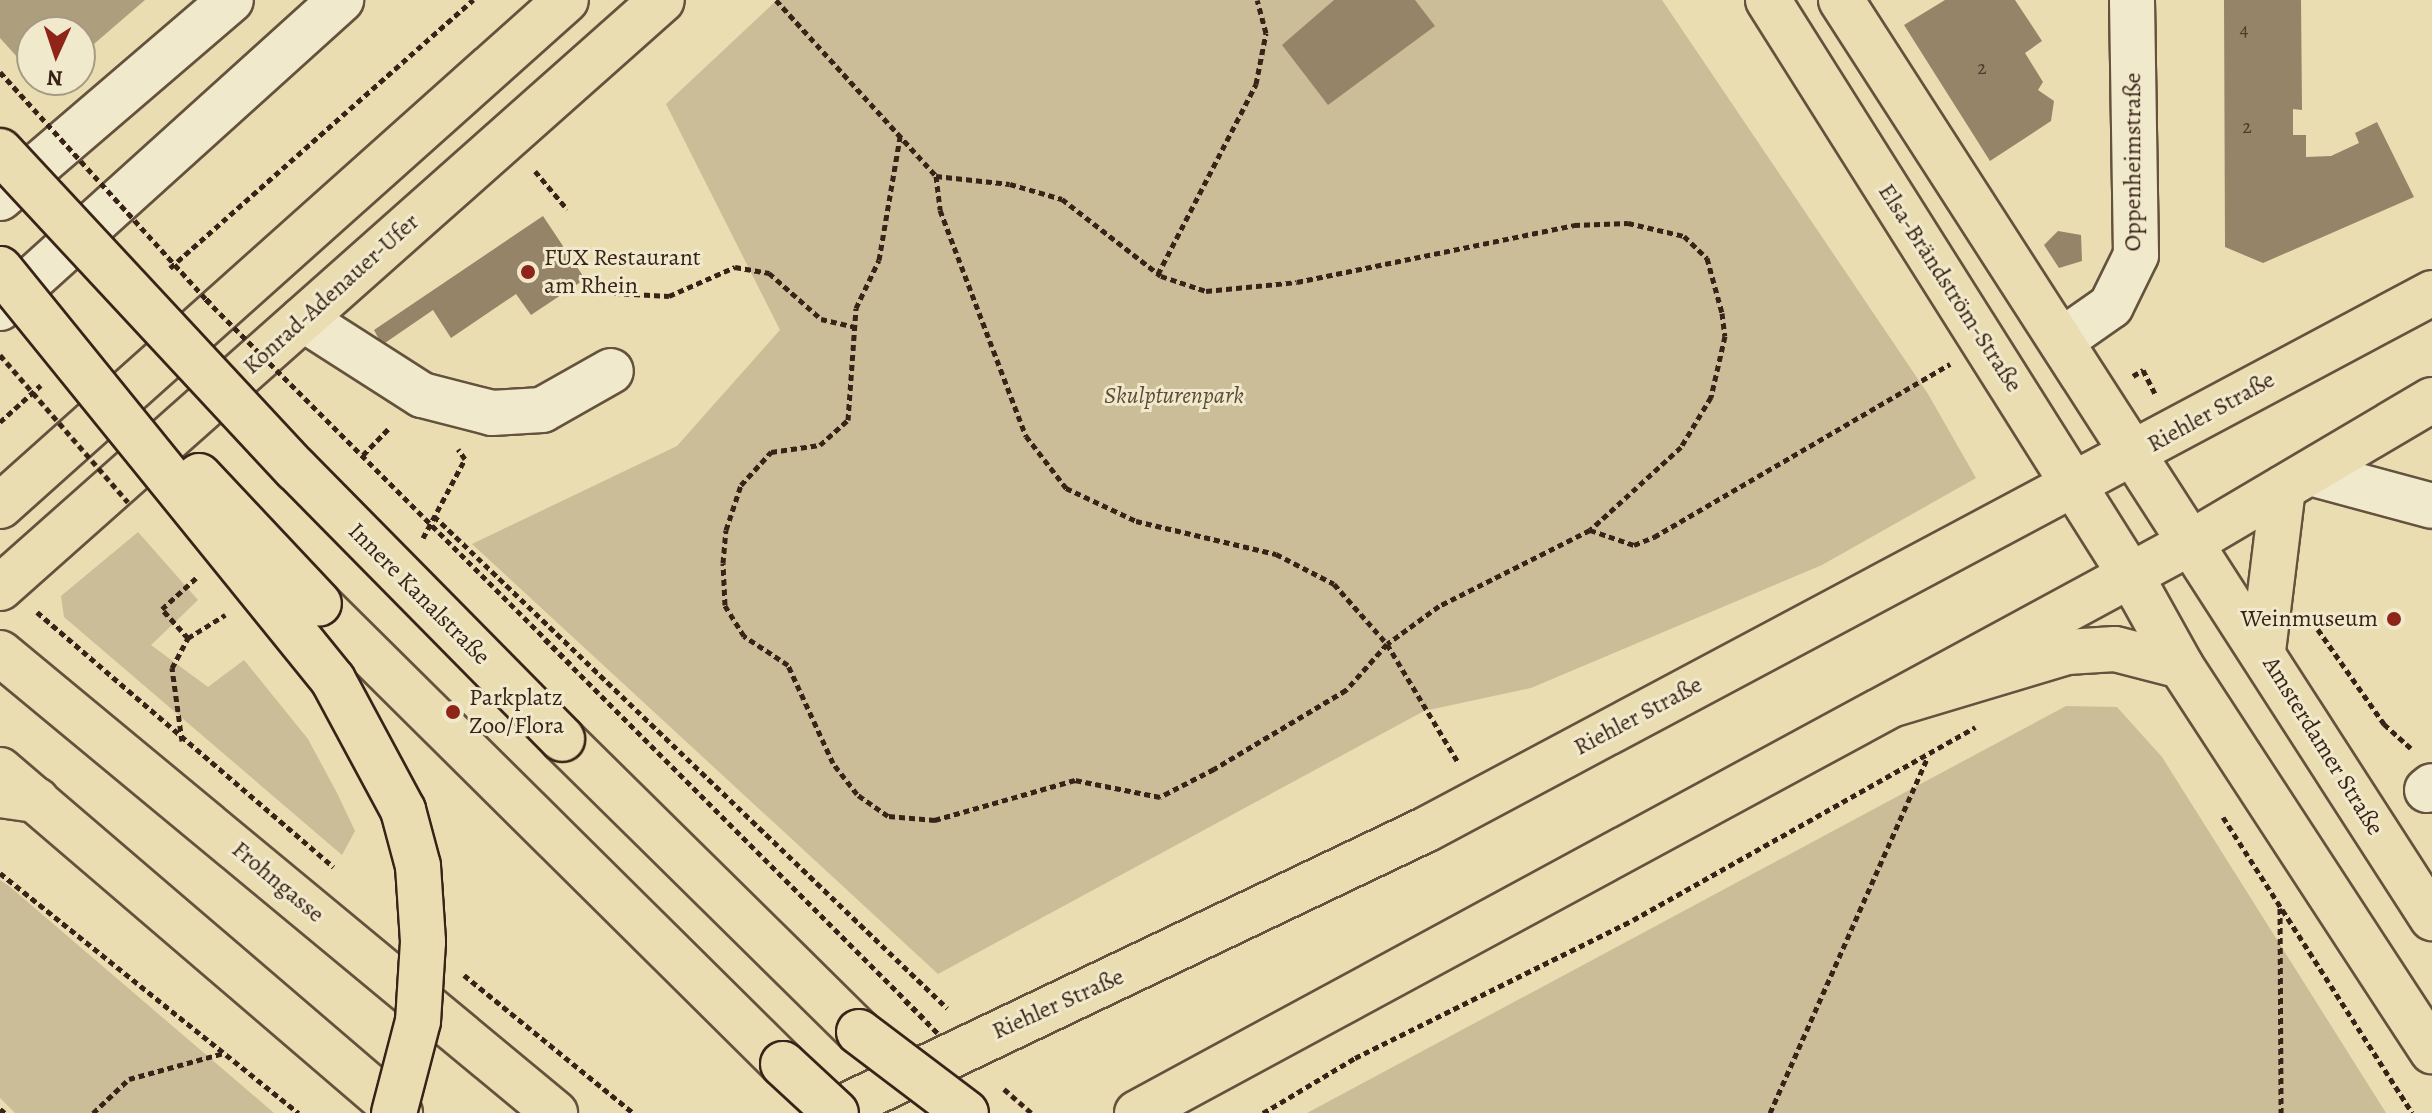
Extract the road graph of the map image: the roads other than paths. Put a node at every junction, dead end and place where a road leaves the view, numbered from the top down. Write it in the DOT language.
graph roads {
  1 [pos="231,0"];
  2 [pos="341,0"];
  3 [pos="566,0"];
  4 [pos="662,0"];
  5 [pos="1768,0"];
  6 [pos="1841,0"];
  7 [pos="2132,0"];
  8 [pos="0,151"];
  9 [pos="0,198"];
  10 [pos="0,266"];
  11 [pos="2432,293"];
  12 [pos="0,308"];
  13 [pos="303,319"];
  14 [pos="2061,341"];
  15 [pos="611,371"];
  16 [pos="2432,400"];
  17 [pos="2134,453"];
  18 [pos="2297,481"];
  19 [pos="2075,485"];
  20 [pos="0,506"];
  21 [pos="2432,506"];
  22 [pos="2190,543"];
  23 [pos="2131,576"];
  24 [pos="0,588"];
  25 [pos="2263,651"];
  26 [pos="0,653"];
  27 [pos="2181,666"];
  28 [pos="1894,704"];
  29 [pos="0,770"];
  30 [pos="18,798"];
  31 [pos="2432,918"];
  32 [pos="859,1032"];
  33 [pos="2432,1051"];
  34 [pos="397,1113"];
  35 [pos="555,1113"];
  36 [pos="834,1113"];
  37 [pos="945,1113"];
  38 [pos="966,1113"];
  39 [pos="1137,1113"];
  1 -- 9 [label="street"];
  2 -- 12 [label="street"];
  3 -- 20 [label="main road"];
  4 -- 13 [label="main road, Konrad-Adenauer-Ufer"];
  5 -- 19 [label="main road, Elsa-Brändström-Straße"];
  6 -- 14 [label="main road"];
  7 -- 14 [label="street, Oppenheimstraße"];
  8 -- 32 [label="main road, Innere Kanalstraße, bridge"];
  10 -- 34 [label="main road, bridge"];
  10 -- 36 [label="main road, bridge"];
  11 -- 17 [label="main road, Riehler Straße"];
  13 -- 15 [label="street"];
  13 -- 24 [label="main road, Konrad-Adenauer-Ufer"];
  14 -- 17 [label="main road"];
  16 -- 18 [label="main road"];
  17 -- 19 [label="main road, Riehler Straße"];
  17 -- 22 [label="main road, Amsterdamer Straße"];
  18 -- 21 [label="street"];
  18 -- 22 [label="main road"];
  18 -- 25 [label="main road"];
  19 -- 23 [label="main road, Elsa-Brändström-Straße"];
  19 -- 36 [label="main road, Riehler Straße"];
  22 -- 23 [label="main road"];
  22 -- 25 [label="main road, Amsterdamer Straße"];
  23 -- 27 [label="main road, Elsa-Brändström-Straße"];
  23 -- 28 [label="main road"];
  25 -- 31 [label="main road, Amsterdamer Straße"];
  26 -- 35 [label="main road, Frohngasse"];
  27 -- 28 [label="main road"];
  27 -- 33 [label="main road, Elsa-Brändström-Straße"];
  28 -- 39 [label="main road"];
  29 -- 30 [label="main road"];
  30 -- 34 [label="main road"];
  32 -- 37 [label="main road, Innere Kanalstraße, bridge"];
  32 -- 38 [label="main road, bridge"];
}
